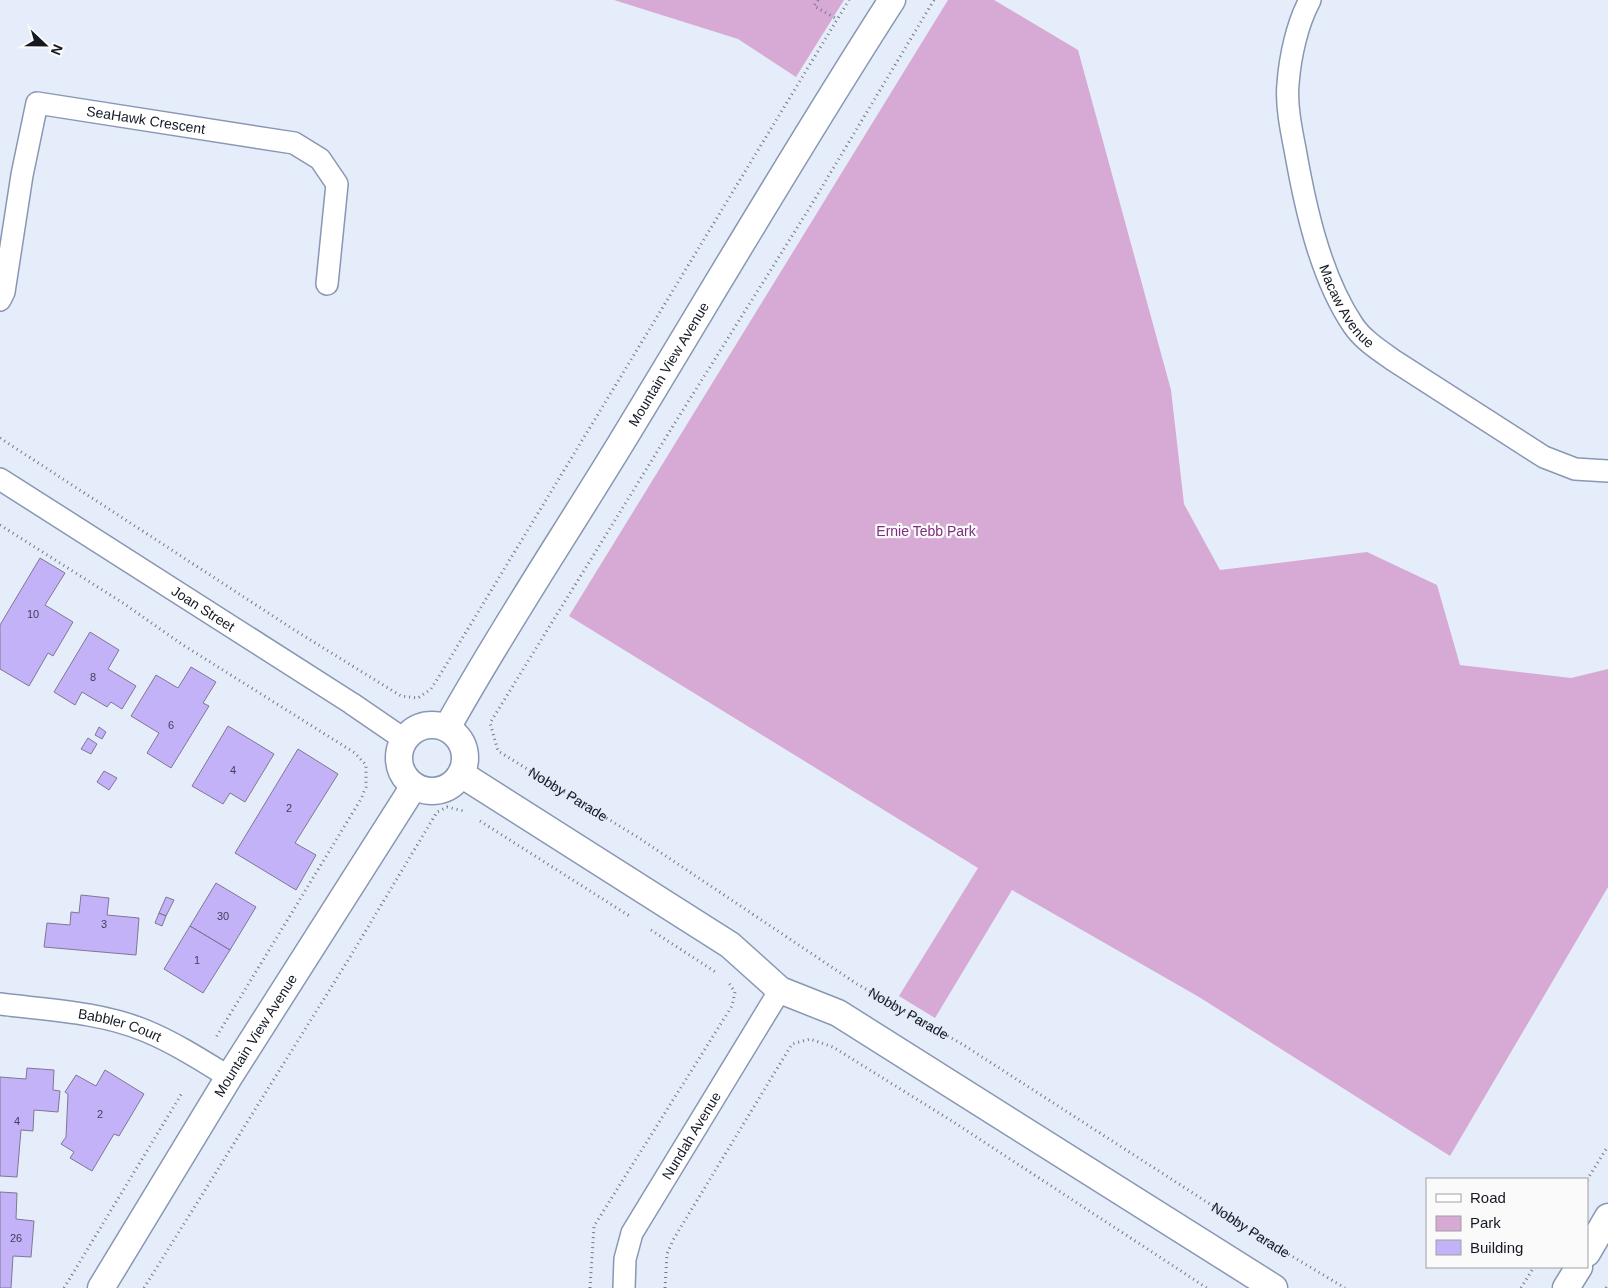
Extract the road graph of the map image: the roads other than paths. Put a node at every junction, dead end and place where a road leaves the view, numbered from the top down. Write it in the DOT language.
graph roads {
  1 [pos="892,0"];
  2 [pos="1310,0"];
  3 [pos="327,284"];
  4 [pos="0,300"];
  5 [pos="1608,471"];
  6 [pos="0,479"];
  7 [pos="447,728"];
  8 [pos="405,740"];
  9 [pos="461,774"];
  10 [pos="414,786"];
  11 [pos="780,990"];
  12 [pos="0,1004"];
  13 [pos="229,1078"];
  14 [pos="1608,1217"];
  15 [pos="1588,1251"];
  16 [pos="1578,1268"];
  17 [pos="101,1288"];
  18 [pos="624,1288"];
  19 [pos="1274,1288"];
  20 [pos="1566,1288"];
  1 -- 7 [label="street, Mountain View Avenue"];
  2 -- 5 [label="street, Macaw Avenue"];
  3 -- 4 [label="street, SeaHawk Crescent"];
  6 -- 8 [label="street, Joan Street"];
  7 -- 8 [label="street"];
  7 -- 9 [label="street"];
  8 -- 10 [label="street"];
  9 -- 10 [label="street"];
  9 -- 11 [label="street"];
  10 -- 13 [label="street, Mountain View Avenue"];
  11 -- 18 [label="street, Nundah Avenue"];
  11 -- 19 [label="street"];
  12 -- 13 [label="street, Babbler Court"];
  13 -- 17 [label="street, Mountain View Avenue"];
  14 -- 15 [label="street"];
  16 -- 20 [label="street"];
}
